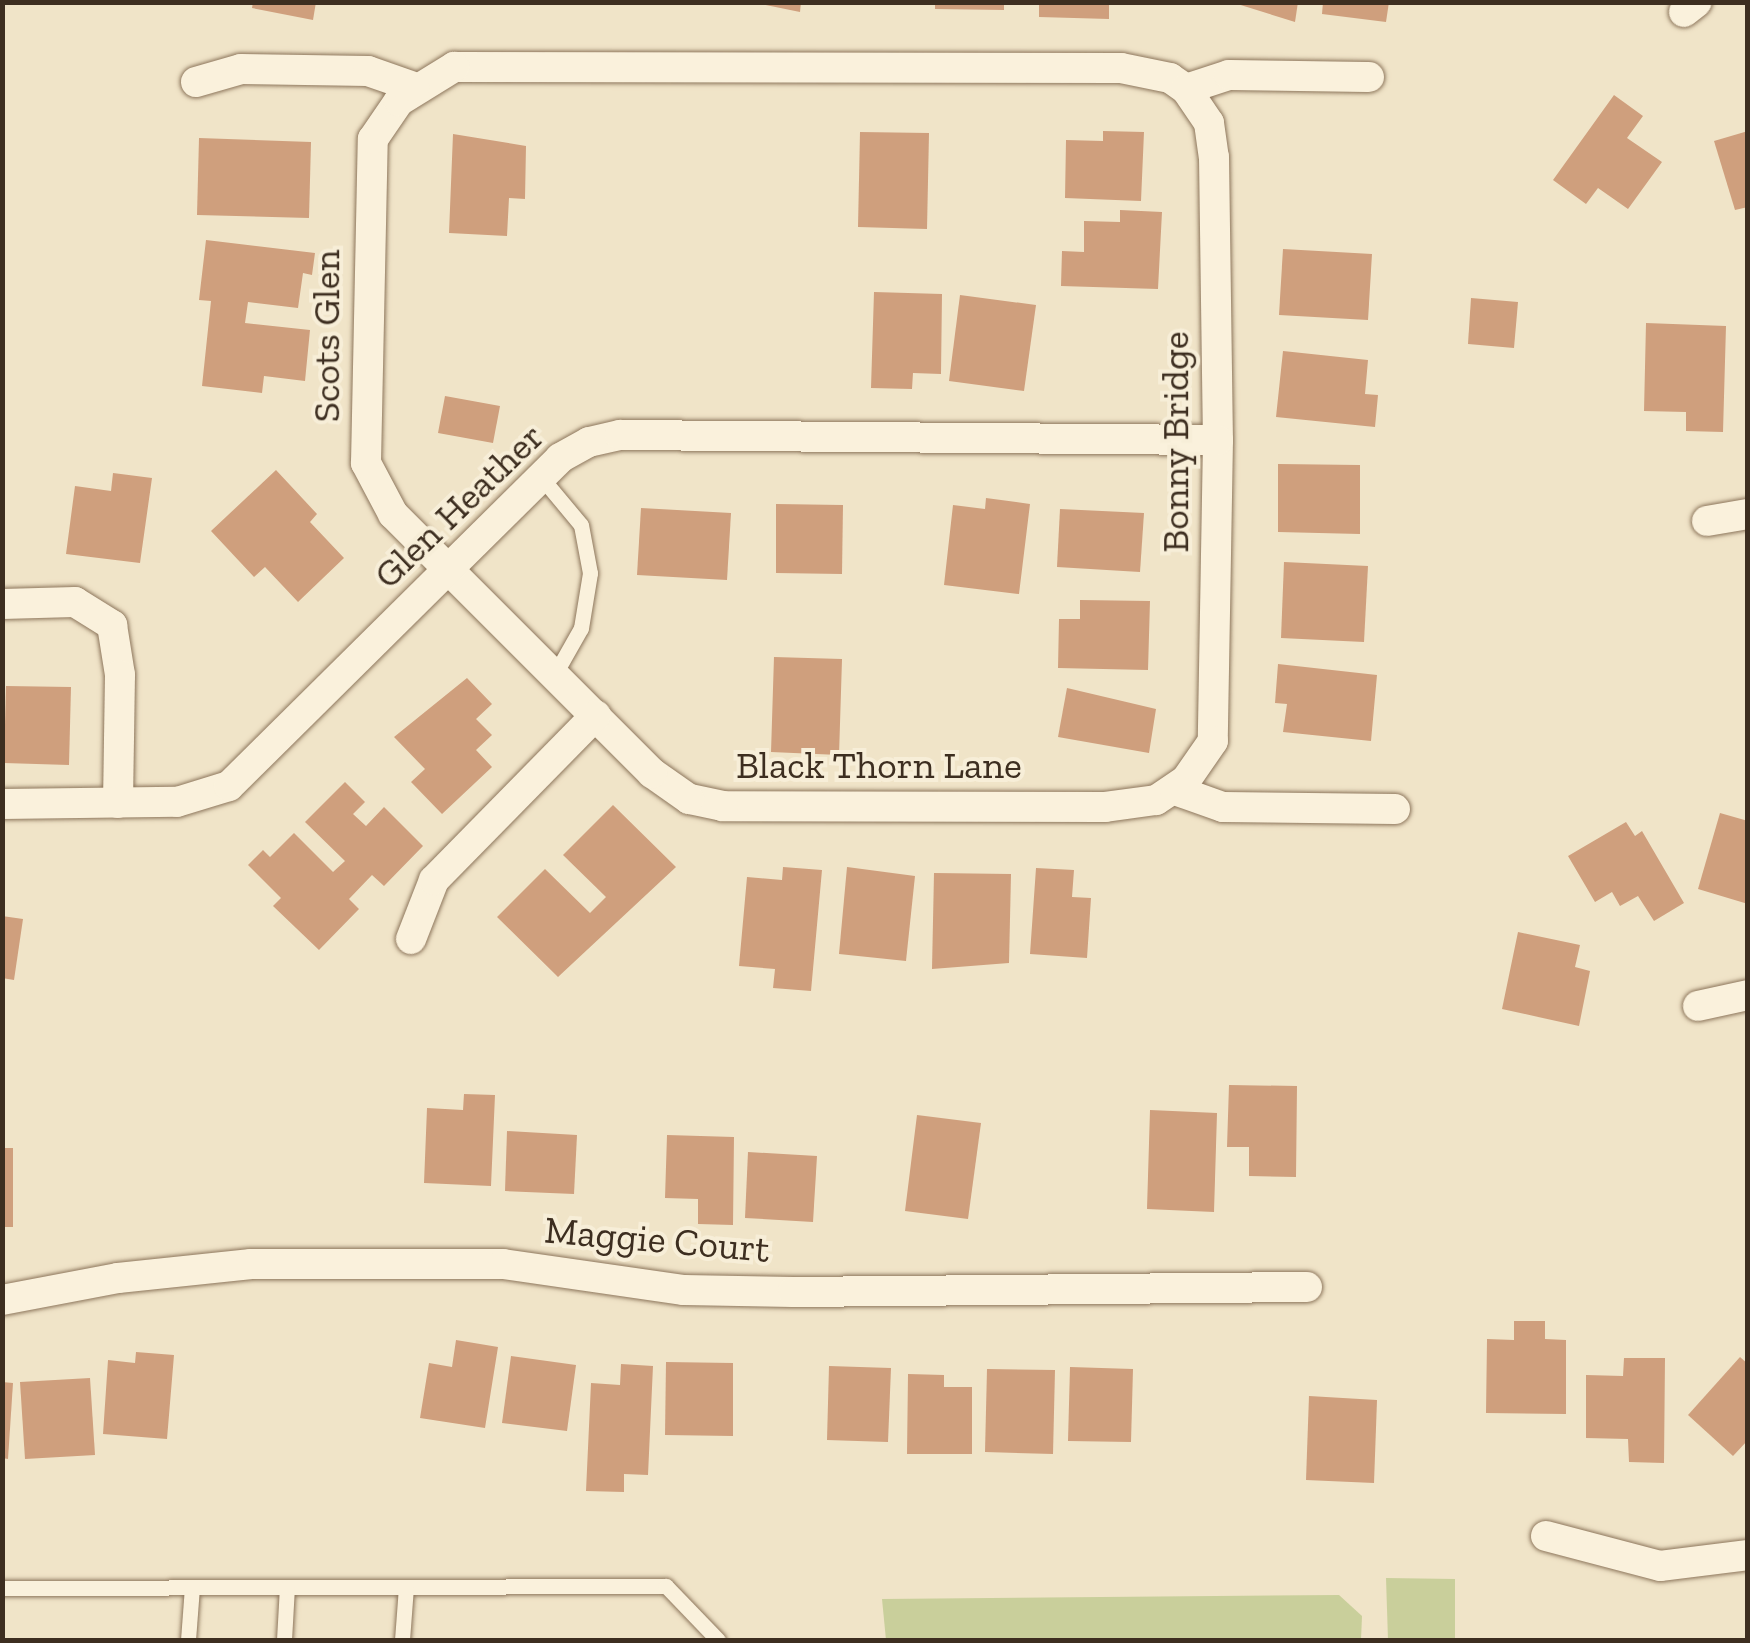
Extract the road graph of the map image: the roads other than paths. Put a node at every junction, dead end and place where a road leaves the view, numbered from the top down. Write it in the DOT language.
graph roads {
  1 [pos="1369,76"];
  2 [pos="196,82"];
  3 [pos="414,87"];
  4 [pos="1186,89"];
  5 [pos="1218,440"];
  6 [pos="541,477"];
  7 [pos="1748,514"];
  8 [pos="1708,522"];
  9 [pos="450,568"];
  10 [pos="2,604"];
  11 [pos="556,674"];
  12 [pos="596,715"];
  13 [pos="1174,790"];
  14 [pos="118,803"];
  15 [pos="2,804"];
  16 [pos="1394,809"];
  17 [pos="410,939"];
  18 [pos="1748,995"];
  19 [pos="1698,1006"];
  20 [pos="1307,1287"];
  21 [pos="2,1300"];
  22 [pos="1546,1536"];
  23 [pos="1748,1555"];
  24 [pos="192,1587"];
  25 [pos="287,1587"];
  26 [pos="406,1587"];
  27 [pos="2,1588"];
  28 [pos="188,1640"];
  29 [pos="284,1640"];
  30 [pos="402,1640"];
  31 [pos="718,1640"];
  1 -- 4 [label="street"];
  2 -- 3 [label="street"];
  3 -- 4 [label="street"];
  3 -- 9 [label="street, Scots Glen"];
  4 -- 5 [label="street, Bonny Bridge"];
  5 -- 6 [label="street, Glen Heather"];
  5 -- 13 [label="street, Bonny Bridge"];
  6 -- 9 [label="street, Glen Heather"];
  6 -- 11 [label="lane"];
  7 -- 8 [label="street"];
  9 -- 11 [label="street, Black Thorn Lane"];
  9 -- 14 [label="street, Glen Heather"];
  10 -- 14 [label="street"];
  11 -- 12 [label="street, Black Thorn Lane"];
  12 -- 13 [label="street, Black Thorn Lane"];
  12 -- 17 [label="street"];
  13 -- 16 [label="street"];
  14 -- 15 [label="street, Glen Heather"];
  18 -- 19 [label="street"];
  20 -- 21 [label="street, Maggie Court"];
  22 -- 23 [label="street"];
  24 -- 25 [label="lane"];
  24 -- 27 [label="lane"];
  24 -- 28 [label="lane"];
  25 -- 26 [label="lane"];
  25 -- 29 [label="lane"];
  26 -- 30 [label="lane"];
  26 -- 31 [label="lane"];
}
